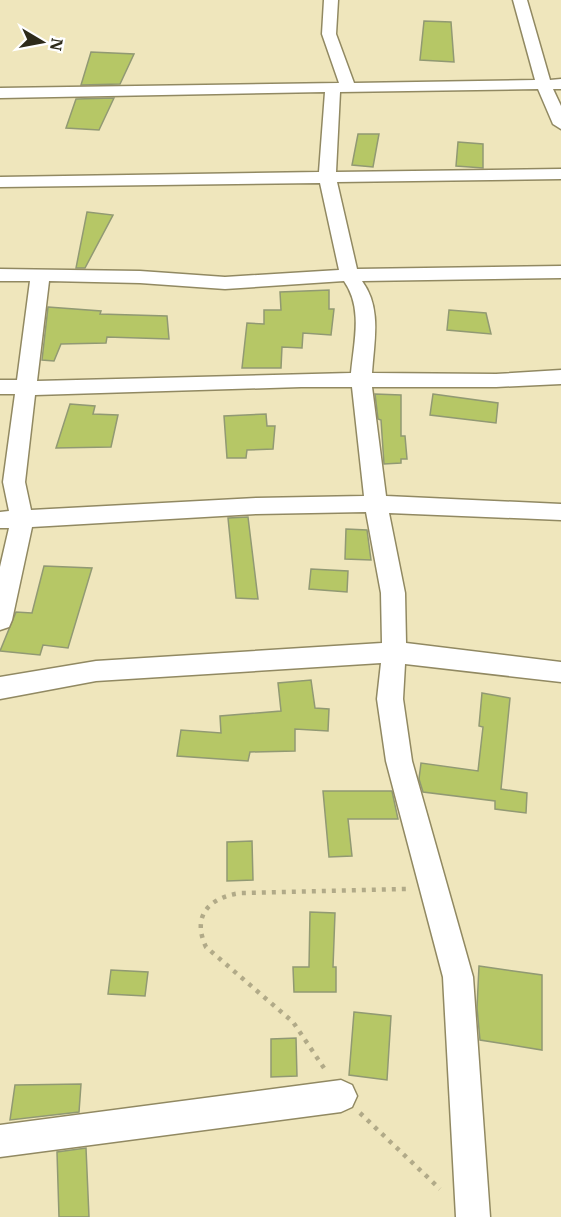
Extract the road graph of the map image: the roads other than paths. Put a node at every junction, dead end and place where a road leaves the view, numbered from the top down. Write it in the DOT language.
graph roads {
  1 [pos="331,0"];
  2 [pos="520,0"];
  3 [pos="561,84"];
  4 [pos="544,85"];
  5 [pos="341,88"];
  6 [pos="0,93"];
  7 [pos="561,124"];
  8 [pos="561,174"];
  9 [pos="327,175"];
  10 [pos="0,182"];
  11 [pos="561,272"];
  12 [pos="0,275"];
  13 [pos="349,275"];
  14 [pos="40,276"];
  15 [pos="561,377"];
  16 [pos="361,380"];
  17 [pos="0,387"];
  18 [pos="24,388"];
  19 [pos="376,504"];
  20 [pos="561,512"];
  21 [pos="11,520"];
  22 [pos="0,620"];
  23 [pos="394,652"];
  24 [pos="561,672"];
  25 [pos="0,688"];
  26 [pos="341,1096"];
  27 [pos="0,1141"];
  28 [pos="473,1217"];
  1 -- 5 [label="street"];
  2 -- 4 [label="street"];
  3 -- 4 [label="street"];
  4 -- 5 [label="street"];
  4 -- 7 [label="street"];
  5 -- 6 [label="street"];
  5 -- 9 [label="street"];
  8 -- 9 [label="street"];
  9 -- 10 [label="street"];
  9 -- 13 [label="street"];
  11 -- 13 [label="street"];
  12 -- 14 [label="street"];
  13 -- 14 [label="street"];
  13 -- 16 [label="street"];
  14 -- 18 [label="street"];
  15 -- 16 [label="street"];
  16 -- 18 [label="street"];
  16 -- 19 [label="street"];
  17 -- 18 [label="street"];
  18 -- 21 [label="street"];
  19 -- 20 [label="street"];
  19 -- 21 [label="street"];
  19 -- 23 [label="street"];
  21 -- 22 [label="street"];
  23 -- 24 [label="street"];
  23 -- 25 [label="street"];
  23 -- 28 [label="street"];
  26 -- 27 [label="street"];
}
